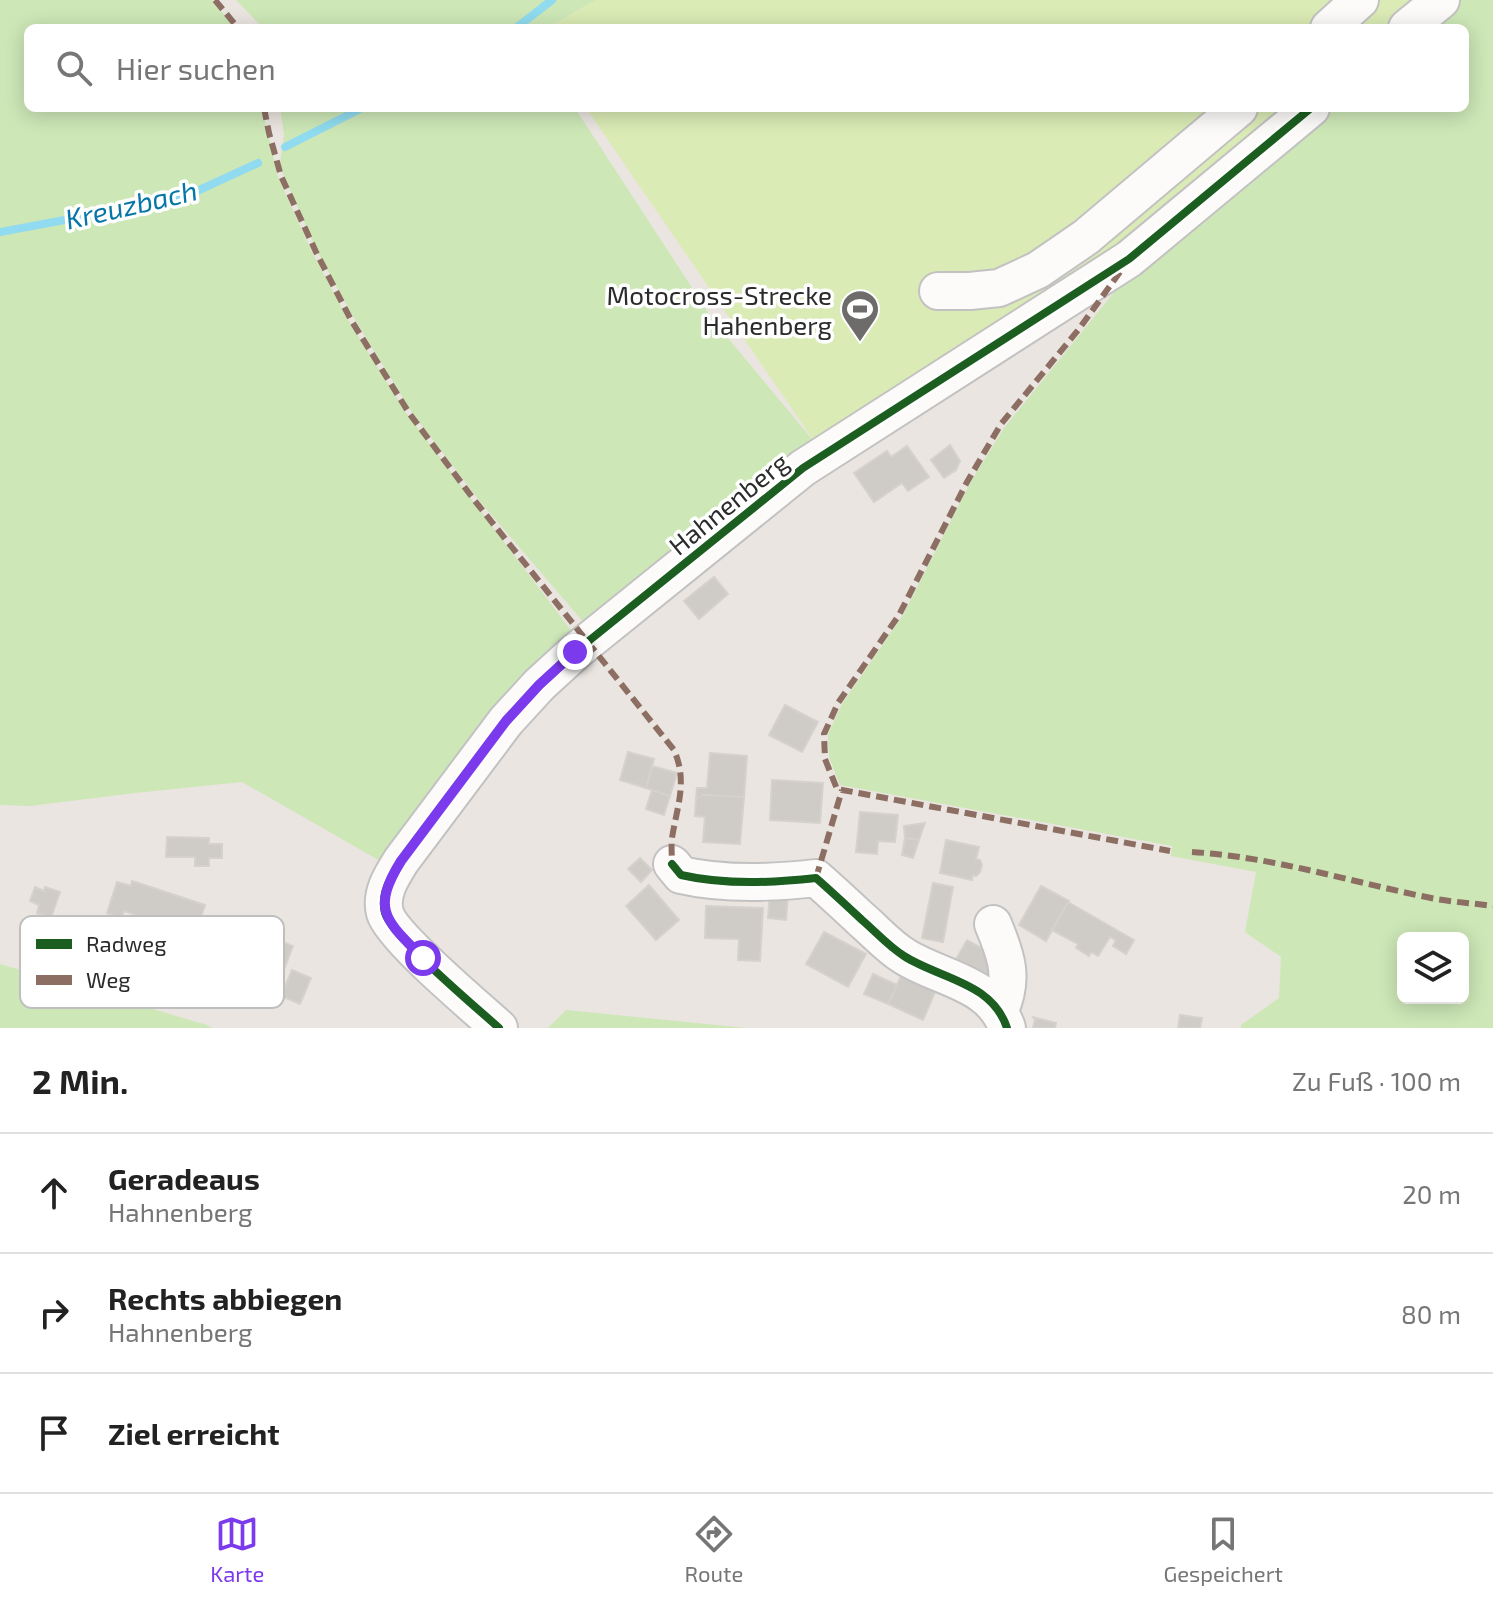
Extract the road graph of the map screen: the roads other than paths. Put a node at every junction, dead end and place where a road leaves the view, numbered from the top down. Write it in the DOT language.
graph roads {
  1 [pos="1360,0"];
  2 [pos="1441,0"];
  3 [pos="1333,24"];
  4 [pos="1412,24"];
  5 [pos="1234,112"];
  6 [pos="1306,112"];
  7 [pos="938,291"];
  8 [pos="672,864"];
  9 [pos="993,924"];
  10 [pos="1003,1020"];
  11 [pos="499,1028"];
  1 -- 3 [label="street"];
  2 -- 4 [label="street"];
  5 -- 7 [label="street"];
  6 -- 11 [label="street, Hahnenberg"];
  8 -- 10 [label="street"];
  9 -- 10 [label="street"];
}
